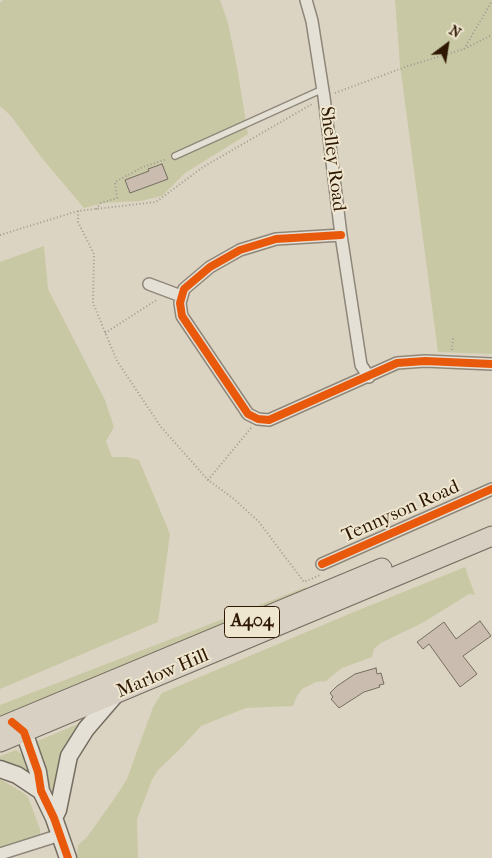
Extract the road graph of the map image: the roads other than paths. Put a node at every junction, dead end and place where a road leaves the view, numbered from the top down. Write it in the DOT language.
graph roads {
  1 [pos="306,0"];
  2 [pos="323,93"];
  3 [pos="175,156"];
  4 [pos="341,234"];
  5 [pos="149,284"];
  6 [pos="176,294"];
  7 [pos="492,364"];
  8 [pos="369,377"];
  9 [pos="492,489"];
  10 [pos="492,523"];
  11 [pos="492,536"];
  12 [pos="322,564"];
  13 [pos="117,693"];
  14 [pos="12,727"];
  15 [pos="0,742"];
  16 [pos="0,769"];
  17 [pos="41,791"];
  18 [pos="54,818"];
  19 [pos="60,835"];
  20 [pos="0,854"];
  21 [pos="68,858"];
  1 -- 2 [label="street, Shelley Road"];
  2 -- 3 [label="lane"];
  2 -- 4 [label="street, Shelley Road"];
  4 -- 6 [label="street"];
  4 -- 8 [label="street, Shelley Road"];
  5 -- 6 [label="street"];
  6 -- 8 [label="street"];
  7 -- 8 [label="street"];
  9 -- 12 [label="street, Tennyson Road"];
  10 -- 14 [label="main road, Marlow Hill / A404"];
  11 -- 13 [label="main road, Marlow Hill / A404"];
  13 -- 14 [label="main road, Marlow Hill / A404"];
  13 -- 18 [label="street"];
  14 -- 15 [label="main road, Marlow Hill / A404"];
  14 -- 17 [label="street"];
  16 -- 17 [label="street"];
  17 -- 18 [label="street"];
  18 -- 19 [label="street"];
  19 -- 20 [label="street"];
  19 -- 21 [label="street"];
}
